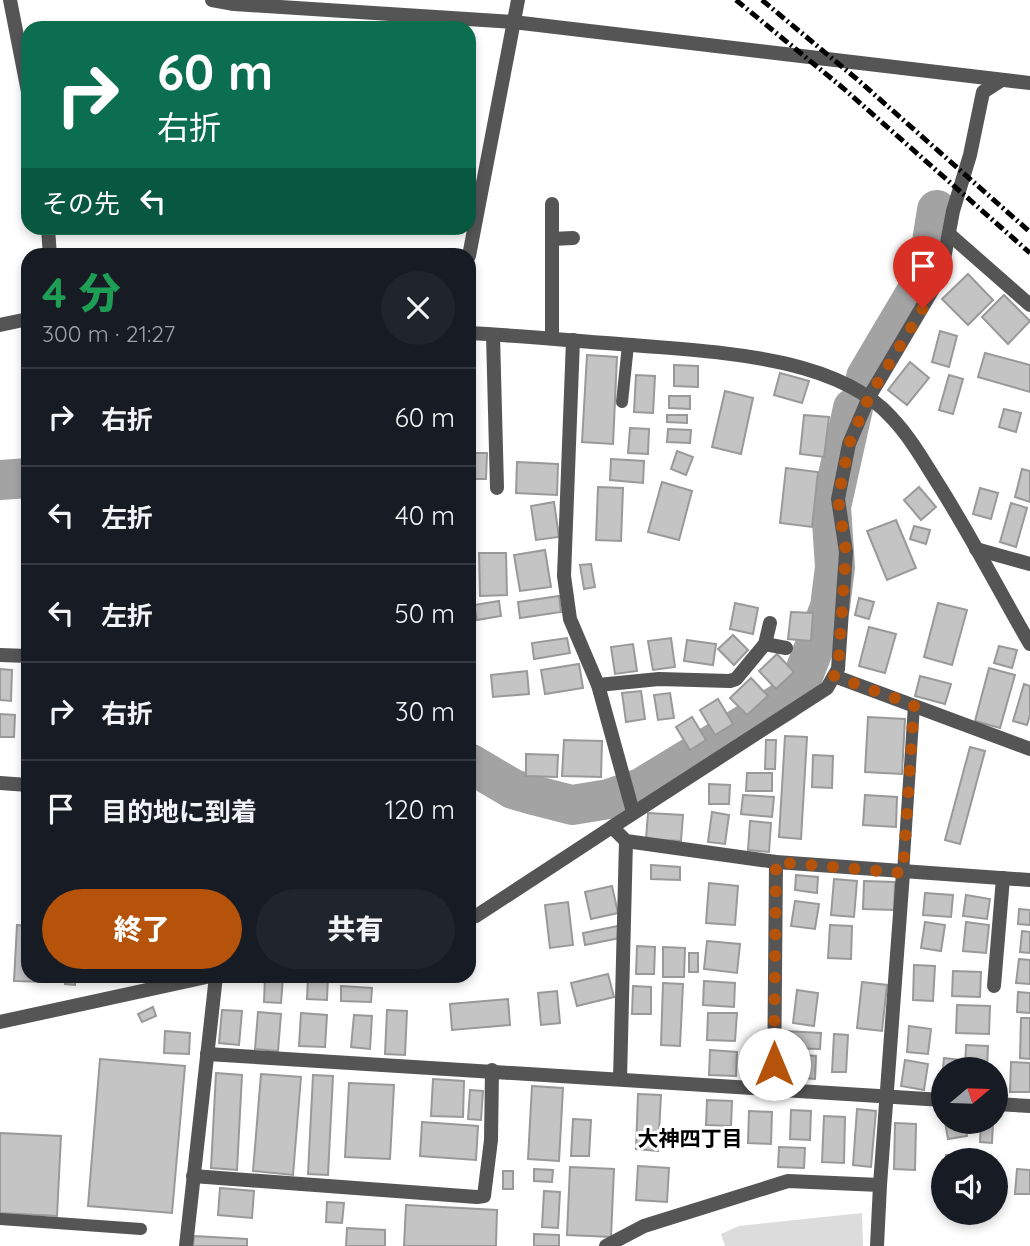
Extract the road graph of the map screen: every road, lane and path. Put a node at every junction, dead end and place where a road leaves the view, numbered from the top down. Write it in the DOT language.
graph roads {
  1 [pos="10,0"];
  2 [pos="212,0"];
  3 [pos="518,0"];
  4 [pos="513,22"];
  5 [pos="21,56"];
  6 [pos="1000,81"];
  7 [pos="1030,83"];
  8 [pos="552,204"];
  9 [pos="476,219"];
  10 [pos="949,234"];
  11 [pos="573,238"];
  12 [pos="552,239"];
  13 [pos="1030,305"];
  14 [pos="21,320"];
  15 [pos="0,325"];
  16 [pos="476,334"];
  17 [pos="493,335"];
  18 [pos="552,338"];
  19 [pos="573,340"];
  20 [pos="628,345"];
  21 [pos="869,397"];
  22 [pos="622,402"];
  23 [pos="497,488"];
  24 [pos="976,549"];
  25 [pos="1030,564"];
  26 [pos="770,623"];
  27 [pos="1030,644"];
  28 [pos="765,645"];
  29 [pos="786,648"];
  30 [pos="0,655"];
  31 [pos="21,656"];
  32 [pos="834,676"];
  33 [pos="598,685"];
  34 [pos="914,705"];
  35 [pos="1030,749"];
  36 [pos="0,783"];
  37 [pos="21,784"];
  38 [pos="633,812"];
  39 [pos="612,827"];
  40 [pos="626,841"];
  41 [pos="776,862"];
  42 [pos="903,873"];
  43 [pos="1003,878"];
  44 [pos="1030,880"];
  45 [pos="476,916"];
  46 [pos="980,958"];
  47 [pos="996,959"];
  48 [pos="181,983"];
  49 [pos="212,983"];
  50 [pos="994,986"];
  51 [pos="0,1022"];
  52 [pos="206,1054"];
  53 [pos="492,1070"];
  54 [pos="620,1079"];
  55 [pos="774,1089"];
  56 [pos="887,1096"];
  57 [pos="931,1099"];
  58 [pos="1008,1105"];
  59 [pos="1030,1106"];
  60 [pos="193,1176"];
  61 [pos="880,1185"];
  62 [pos="0,1219"];
  63 [pos="141,1228"];
  64 [pos="186,1246"];
  65 [pos="606,1246"];
  66 [pos="877,1246"];
  1 -- 5 [label="street"];
  2 -- 4 [label="street"];
  3 -- 4 [label="street"];
  4 -- 6 [label="street"];
  4 -- 9 [label="street"];
  6 -- 7 [label="street"];
  6 -- 10 [label="street"];
  8 -- 12 [label="street"];
  10 -- 13 [label="street"];
  10 -- 21 [label="street"];
  11 -- 12 [label="street"];
  12 -- 18 [label="street"];
  14 -- 15 [label="street"];
  16 -- 17 [label="street"];
  17 -- 18 [label="street"];
  17 -- 23 [label="street"];
  18 -- 19 [label="street"];
  19 -- 20 [label="street"];
  19 -- 33 [label="street"];
  20 -- 21 [label="street"];
  20 -- 22 [label="lane"];
  21 -- 24 [label="street"];
  21 -- 32 [label="street"];
  24 -- 25 [label="street"];
  24 -- 27 [label="street"];
  26 -- 28 [label="street"];
  28 -- 29 [label="street"];
  28 -- 33 [label="street"];
  30 -- 31 [label="street"];
  32 -- 34 [label="street"];
  32 -- 38 [label="street"];
  33 -- 38 [label="street"];
  34 -- 35 [label="street"];
  34 -- 42 [label="lane"];
  36 -- 37 [label="street"];
  38 -- 39 [label="street"];
  39 -- 40 [label="street"];
  39 -- 45 [label="street"];
  40 -- 41 [label="street"];
  40 -- 54 [label="street"];
  41 -- 42 [label="street"];
  41 -- 55 [label="street"];
  42 -- 43 [label="street"];
  42 -- 56 [label="street"];
  43 -- 44 [label="street"];
  43 -- 47 [label="street"];
  46 -- 47 [label="street"];
  47 -- 50 [label="street"];
  48 -- 51 [label="street"];
  49 -- 52 [label="street"];
  52 -- 53 [label="street"];
  52 -- 60 [label="street"];
  53 -- 54 [label="street"];
  53 -- 60 [label="street"];
  54 -- 55 [label="street"];
  55 -- 56 [label="street"];
  56 -- 57 [label="street"];
  56 -- 61 [label="street"];
  58 -- 59 [label="street"];
  60 -- 64 [label="street"];
  61 -- 65 [label="street"];
  61 -- 66 [label="street"];
  62 -- 63 [label="lane"];
}
